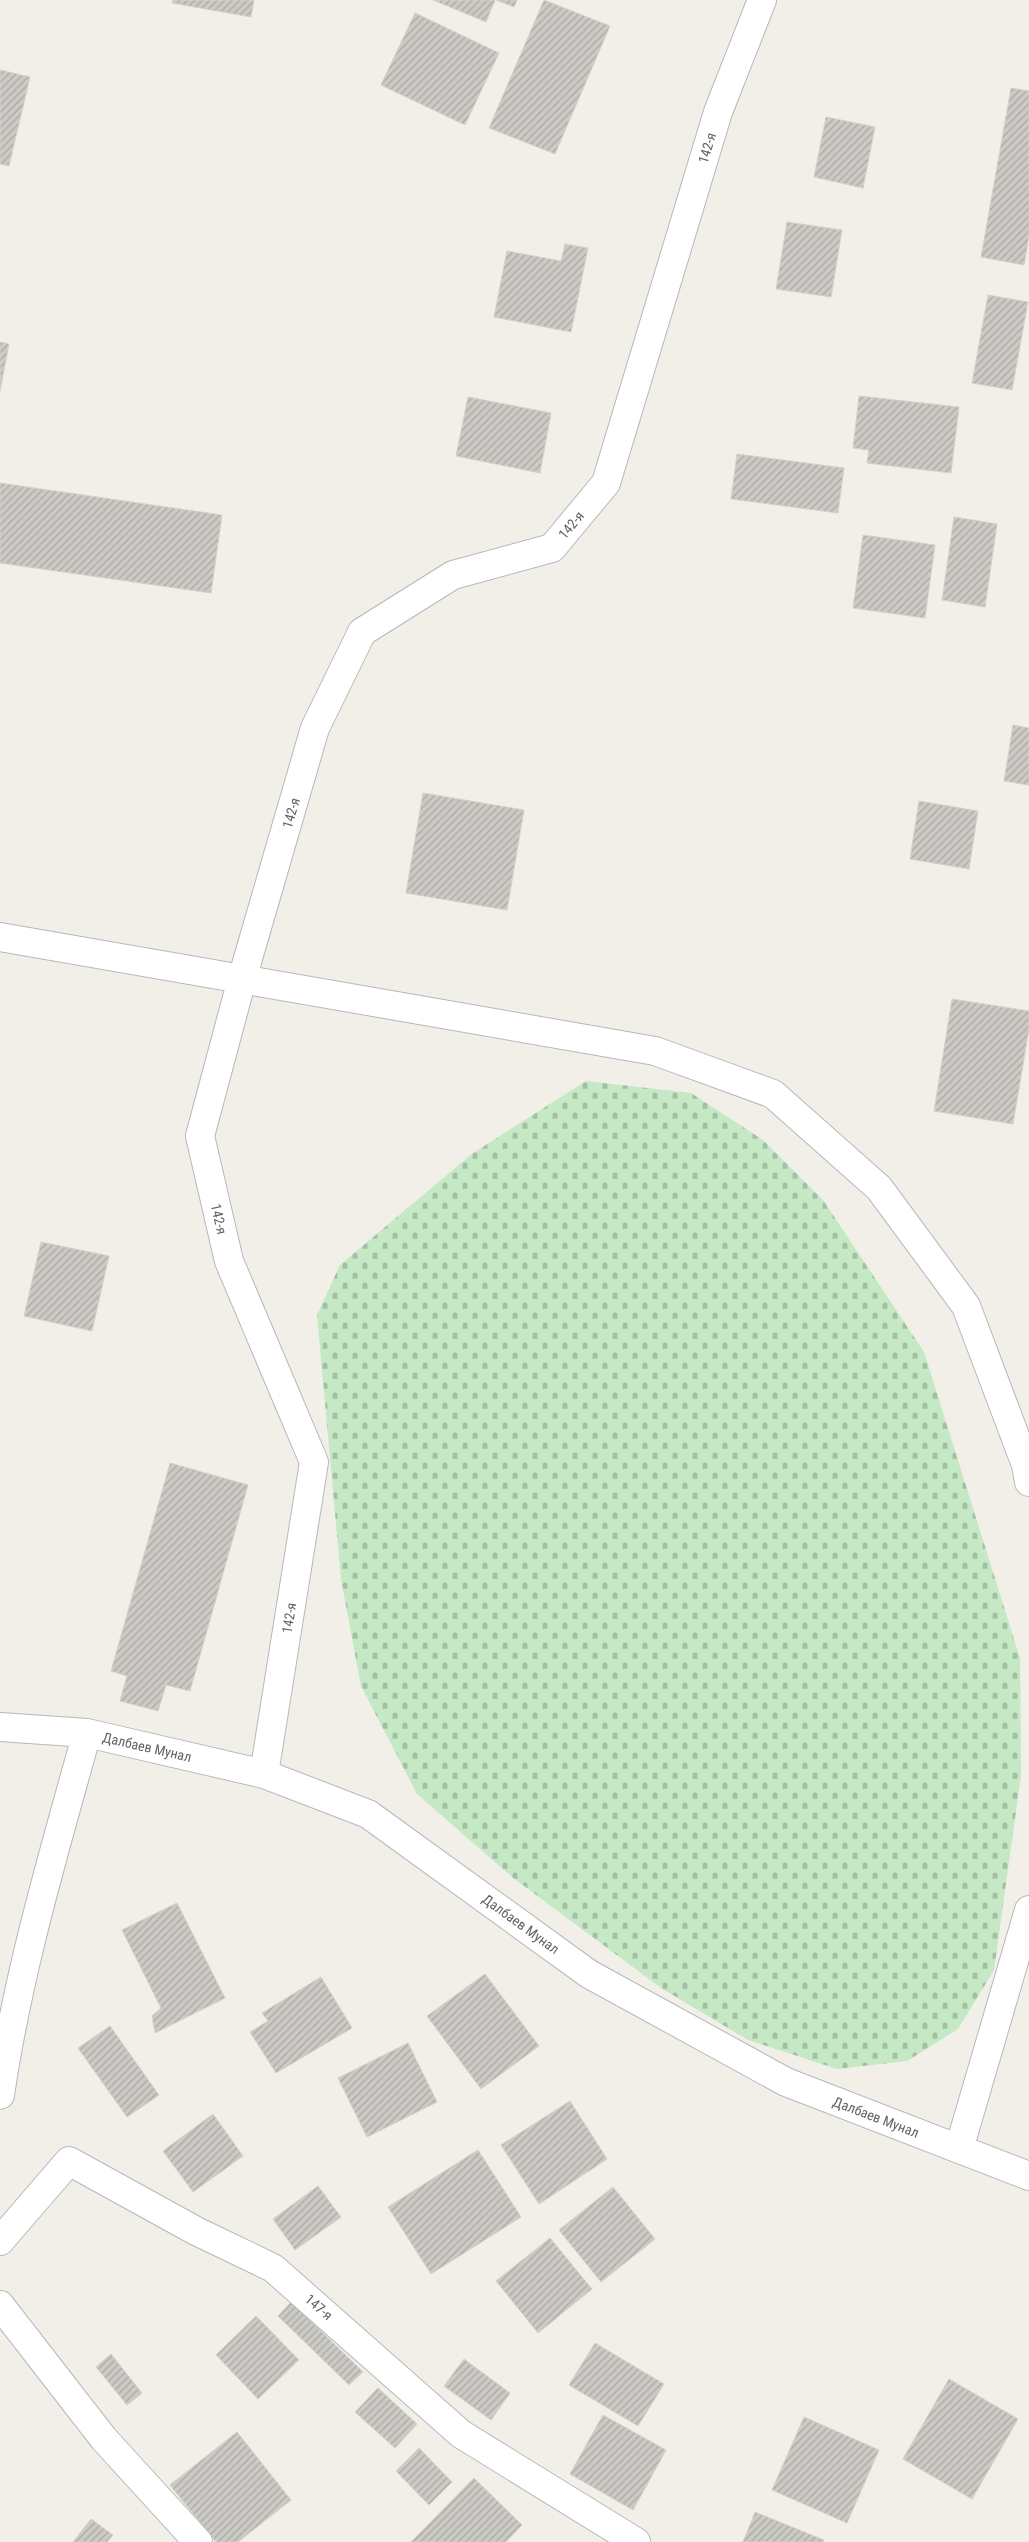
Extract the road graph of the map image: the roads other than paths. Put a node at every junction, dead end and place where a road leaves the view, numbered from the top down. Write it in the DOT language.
graph roads {
  1 [pos="762,0"];
  2 [pos="0,937"];
  3 [pos="242,979"];
  4 [pos="1029,1482"];
  5 [pos="0,1726"];
  6 [pos="86,1733"];
  7 [pos="264,1774"];
  8 [pos="1029,1910"];
  9 [pos="0,2095"];
  10 [pos="959,2149"];
  11 [pos="1029,2176"];
  12 [pos="0,2241"];
  13 [pos="0,2305"];
  14 [pos="198,2542"];
  15 [pos="636,2542"];
  1 -- 3 [label="street, 142-я"];
  2 -- 3 [label="street"];
  3 -- 4 [label="street"];
  3 -- 7 [label="street, 142-я"];
  5 -- 6 [label="street, Далбаев Мунал"];
  6 -- 7 [label="street, Далбаев Мунал"];
  6 -- 9 [label="street"];
  7 -- 10 [label="street, Далбаев Мунал"];
  8 -- 10 [label="street"];
  10 -- 11 [label="street, Далбаев Мунал"];
  12 -- 15 [label="street, 147-я"];
  13 -- 14 [label="street"];
}
